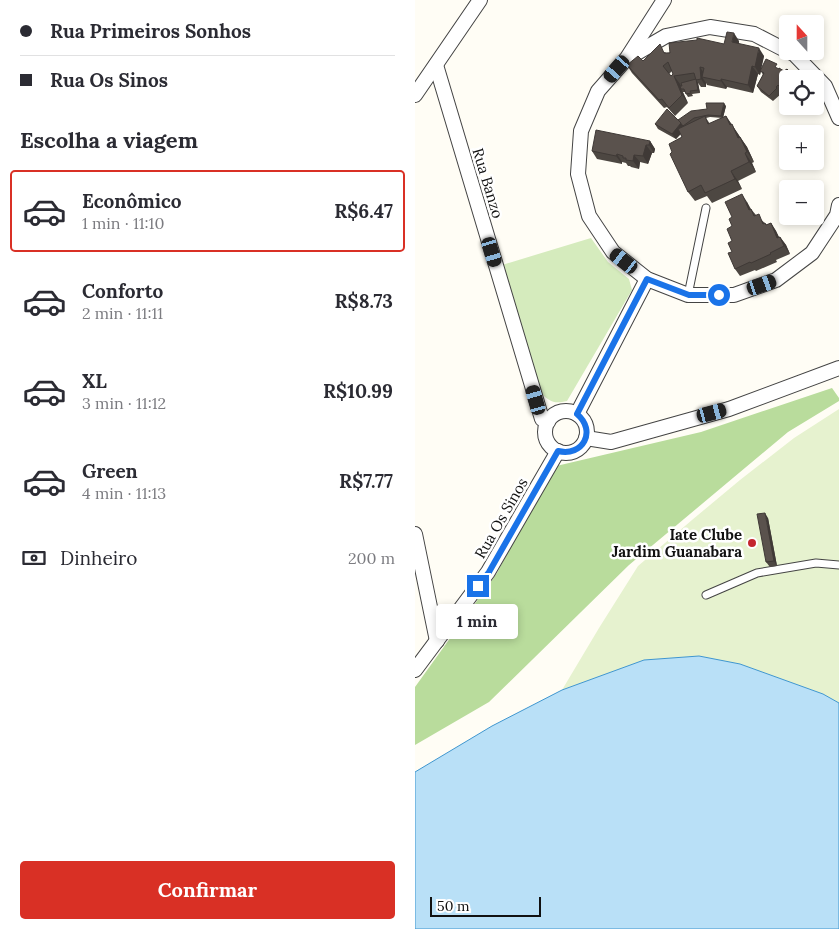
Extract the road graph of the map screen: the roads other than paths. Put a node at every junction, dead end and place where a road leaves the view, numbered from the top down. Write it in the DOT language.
graph roads {
  1 [pos="481,0"];
  2 [pos="664,0"];
  3 [pos="779,46"];
  4 [pos="627,58"];
  5 [pos="800,60"];
  6 [pos="436,65"];
  7 [pos="415,95"];
  8 [pos="839,118"];
  9 [pos="839,205"];
  10 [pos="706,208"];
  11 [pos="647,279"];
  12 [pos="689,295"];
  13 [pos="839,368"];
  14 [pos="577,414"];
  15 [pos="548,422"];
  16 [pos="586,438"];
  17 [pos="558,451"];
  18 [pos="415,534"];
  19 [pos="839,565"];
  20 [pos="707,595"];
  21 [pos="437,641"];
  22 [pos="415,670"];
  1 -- 6 [label="street"];
  2 -- 4 [label="street"];
  3 -- 4 [label="street"];
  4 -- 11 [label="street"];
  5 -- 8 [label="street"];
  6 -- 7 [label="street"];
  6 -- 15 [label="street, Rua Banzo"];
  9 -- 12 [label="street"];
  10 -- 12 [label="lane"];
  11 -- 12 [label="street"];
  11 -- 14 [label="street"];
  13 -- 16 [label="street"];
  14 -- 15 [label="street"];
  14 -- 16 [label="street"];
  15 -- 17 [label="street"];
  16 -- 17 [label="street"];
  17 -- 21 [label="street, Rua Os Sinos"];
  18 -- 21 [label="street"];
  19 -- 20 [label="lane"];
  21 -- 22 [label="street, Rua Os Sinos"];
}
